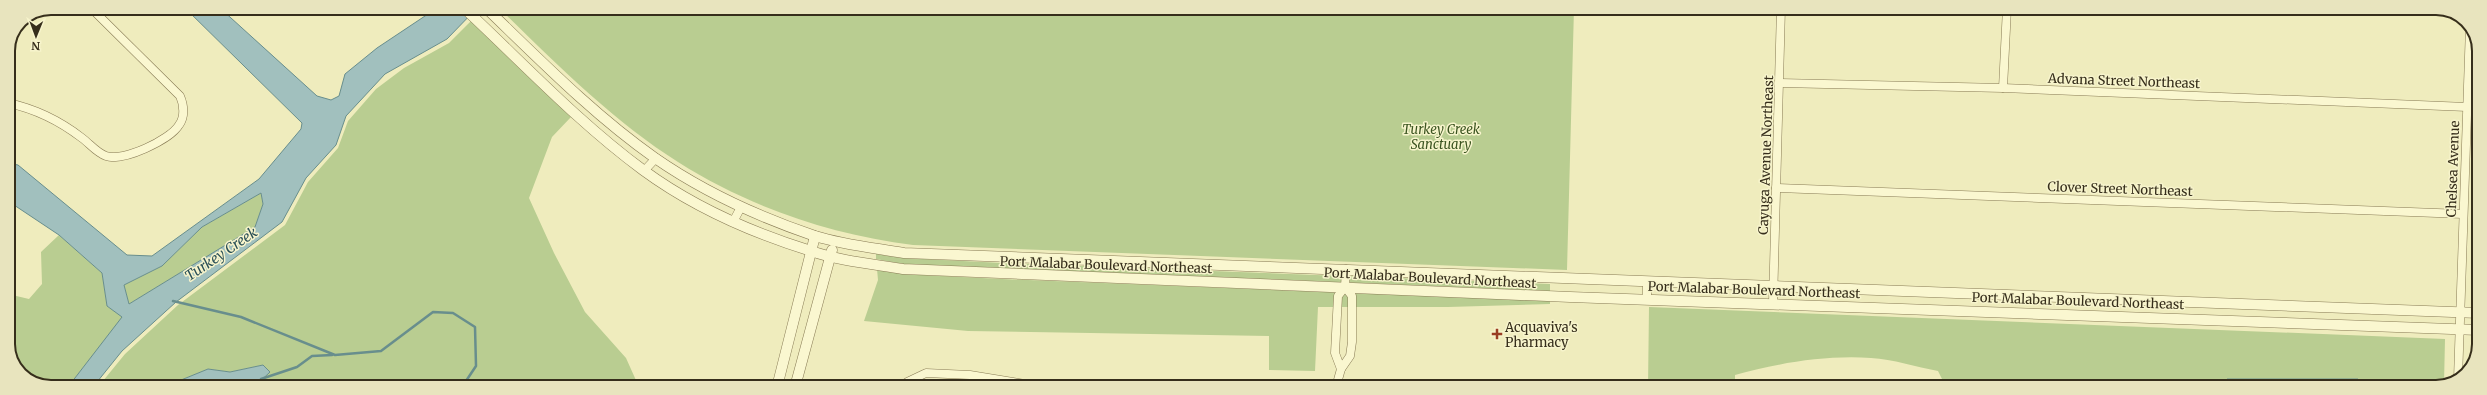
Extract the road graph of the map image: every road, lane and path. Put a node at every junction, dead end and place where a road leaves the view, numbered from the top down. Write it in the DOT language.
graph roads {
  1 [pos="98,15"];
  2 [pos="471,15"];
  3 [pos="493,15"];
  4 [pos="1781,15"];
  5 [pos="2007,15"];
  6 [pos="2470,39"];
  7 [pos="1780,83"];
  8 [pos="2003,88"];
  9 [pos="15,105"];
  10 [pos="2467,107"];
  11 [pos="656,158"];
  12 [pos="644,171"];
  13 [pos="1776,188"];
  14 [pos="741,207"];
  15 [pos="2463,214"];
  16 [pos="733,222"];
  17 [pos="816,236"];
  18 [pos="835,241"];
  19 [pos="812,252"];
  20 [pos="831,256"];
  21 [pos="1346,269"];
  22 [pos="1647,282"];
  23 [pos="1774,285"];
  24 [pos="1345,287"];
  25 [pos="1646,299"];
  26 [pos="1774,303"];
  27 [pos="2461,312"];
  28 [pos="2472,312"];
  29 [pos="2460,329"];
  30 [pos="2472,330"];
  31 [pos="1340,369"];
  32 [pos="2458,372"];
  33 [pos="779,380"];
  34 [pos="797,380"];
  35 [pos="911,380"];
  36 [pos="997,380"];
  37 [pos="1338,380"];
  1 -- 9 [label="street"];
  2 -- 12 [label="street, Port Malabar Boulevard Northeast"];
  3 -- 11 [label="street, Port Malabar Boulevard Northeast"];
  4 -- 7 [label="street, Cayuga Avenue Northeast"];
  5 -- 8 [label="street"];
  6 -- 10 [label="street, Chelsea Avenue"];
  7 -- 8 [label="street, Advana Street Northeast"];
  7 -- 13 [label="street, Cayuga Avenue Northeast"];
  8 -- 10 [label="street, Advana Street Northeast"];
  10 -- 15 [label="street, Chelsea Avenue"];
  11 -- 12 [label="street"];
  11 -- 14 [label="street, Port Malabar Boulevard Northeast"];
  12 -- 16 [label="street, Port Malabar Boulevard Northeast"];
  13 -- 15 [label="street, Clover Street Northeast"];
  13 -- 23 [label="street, Cayuga Avenue Northeast"];
  14 -- 16 [label="street"];
  14 -- 17 [label="street, Port Malabar Boulevard Northeast"];
  15 -- 27 [label="street, Chelsea Avenue"];
  16 -- 19 [label="street, Port Malabar Boulevard Northeast"];
  17 -- 18 [label="street, Port Malabar Boulevard Northeast"];
  17 -- 19 [label="street"];
  18 -- 20 [label="street"];
  18 -- 21 [label="street, Port Malabar Boulevard Northeast"];
  19 -- 20 [label="street, Port Malabar Boulevard Northeast"];
  19 -- 33 [label="street"];
  20 -- 24 [label="street, Port Malabar Boulevard Northeast"];
  20 -- 34 [label="street"];
  21 -- 22 [label="street, Port Malabar Boulevard Northeast"];
  21 -- 24 [label="street"];
  22 -- 23 [label="street, Port Malabar Boulevard Northeast"];
  22 -- 25 [label="street"];
  23 -- 26 [label="street, Cayuga Avenue Northeast"];
  23 -- 27 [label="street, Port Malabar Boulevard Northeast"];
  24 -- 25 [label="street, Port Malabar Boulevard Northeast"];
  24 -- 31 [label="street"];
  24 -- 31 [label="street"];
  25 -- 26 [label="street, Port Malabar Boulevard Northeast"];
  26 -- 29 [label="street, Port Malabar Boulevard Northeast"];
  27 -- 28 [label="street, Port Malabar Boulevard Northeast"];
  27 -- 29 [label="street, Chelsea Avenue"];
  29 -- 30 [label="street, Port Malabar Boulevard Northeast"];
  29 -- 32 [label="street, Chelsea Avenue"];
  31 -- 37 [label="street"];
  35 -- 36 [label="street"];
}
